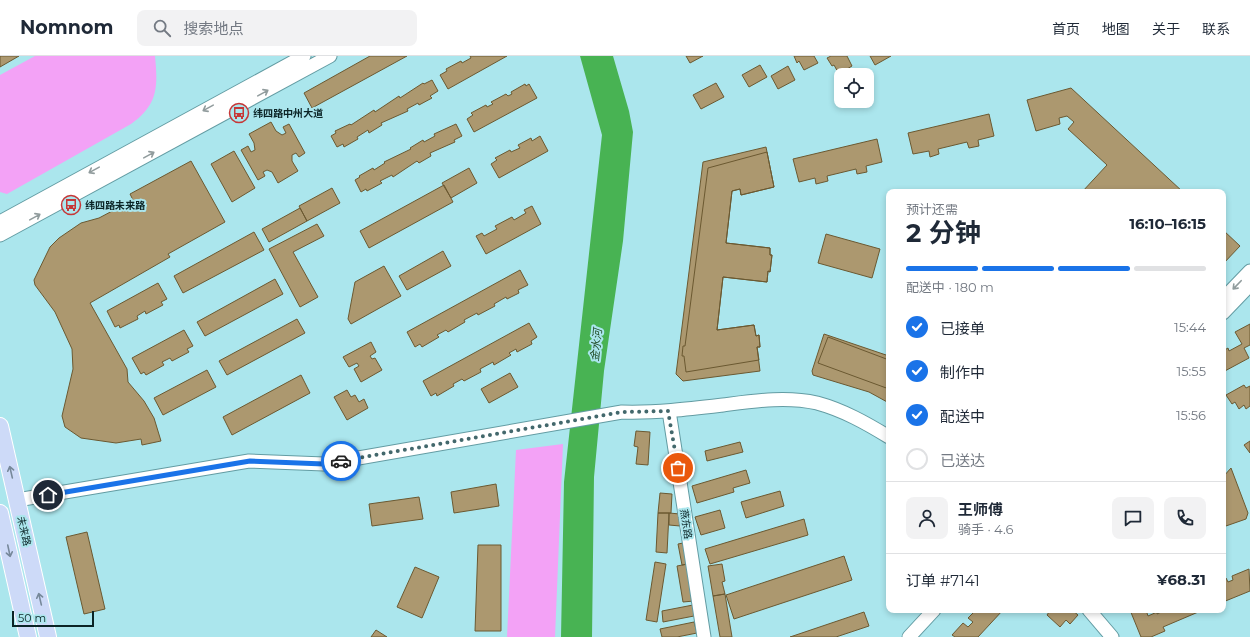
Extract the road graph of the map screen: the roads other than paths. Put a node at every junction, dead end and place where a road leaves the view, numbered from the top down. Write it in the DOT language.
graph roads {
  1 [pos="304,56"];
  2 [pos="330,56"];
  3 [pos="0,222"];
  4 [pos="0,235"];
  5 [pos="1250,271"];
  6 [pos="1250,285"];
  7 [pos="1226,296"];
  8 [pos="1226,310"];
  9 [pos="668,411"];
  10 [pos="0,426"];
  11 [pos="886,435"];
  12 [pos="17,500"];
  13 [pos="0,514"];
  14 [pos="931,613"];
  15 [pos="1092,613"];
  16 [pos="28,637"];
  17 [pos="48,637"];
  18 [pos="704,637"];
  19 [pos="909,637"];
  20 [pos="1112,637"];
  1 -- 3 [label="street, one-way"];
  4 -- 2 [label="street, one-way"];
  5 -- 7 [label="street, one-way"];
  6 -- 8 [label="street"];
  9 -- 11 [label="street"];
  9 -- 12 [label="street"];
  9 -- 18 [label="street, 燕东路"];
  12 -- 10 [label="main road, 未来路, one-way"];
  17 -- 12 [label="main road, 未来路, one-way"];
  13 -- 16 [label="main road, 未来路, one-way"];
  14 -- 19 [label="street"];
  15 -- 20 [label="street"];
}
